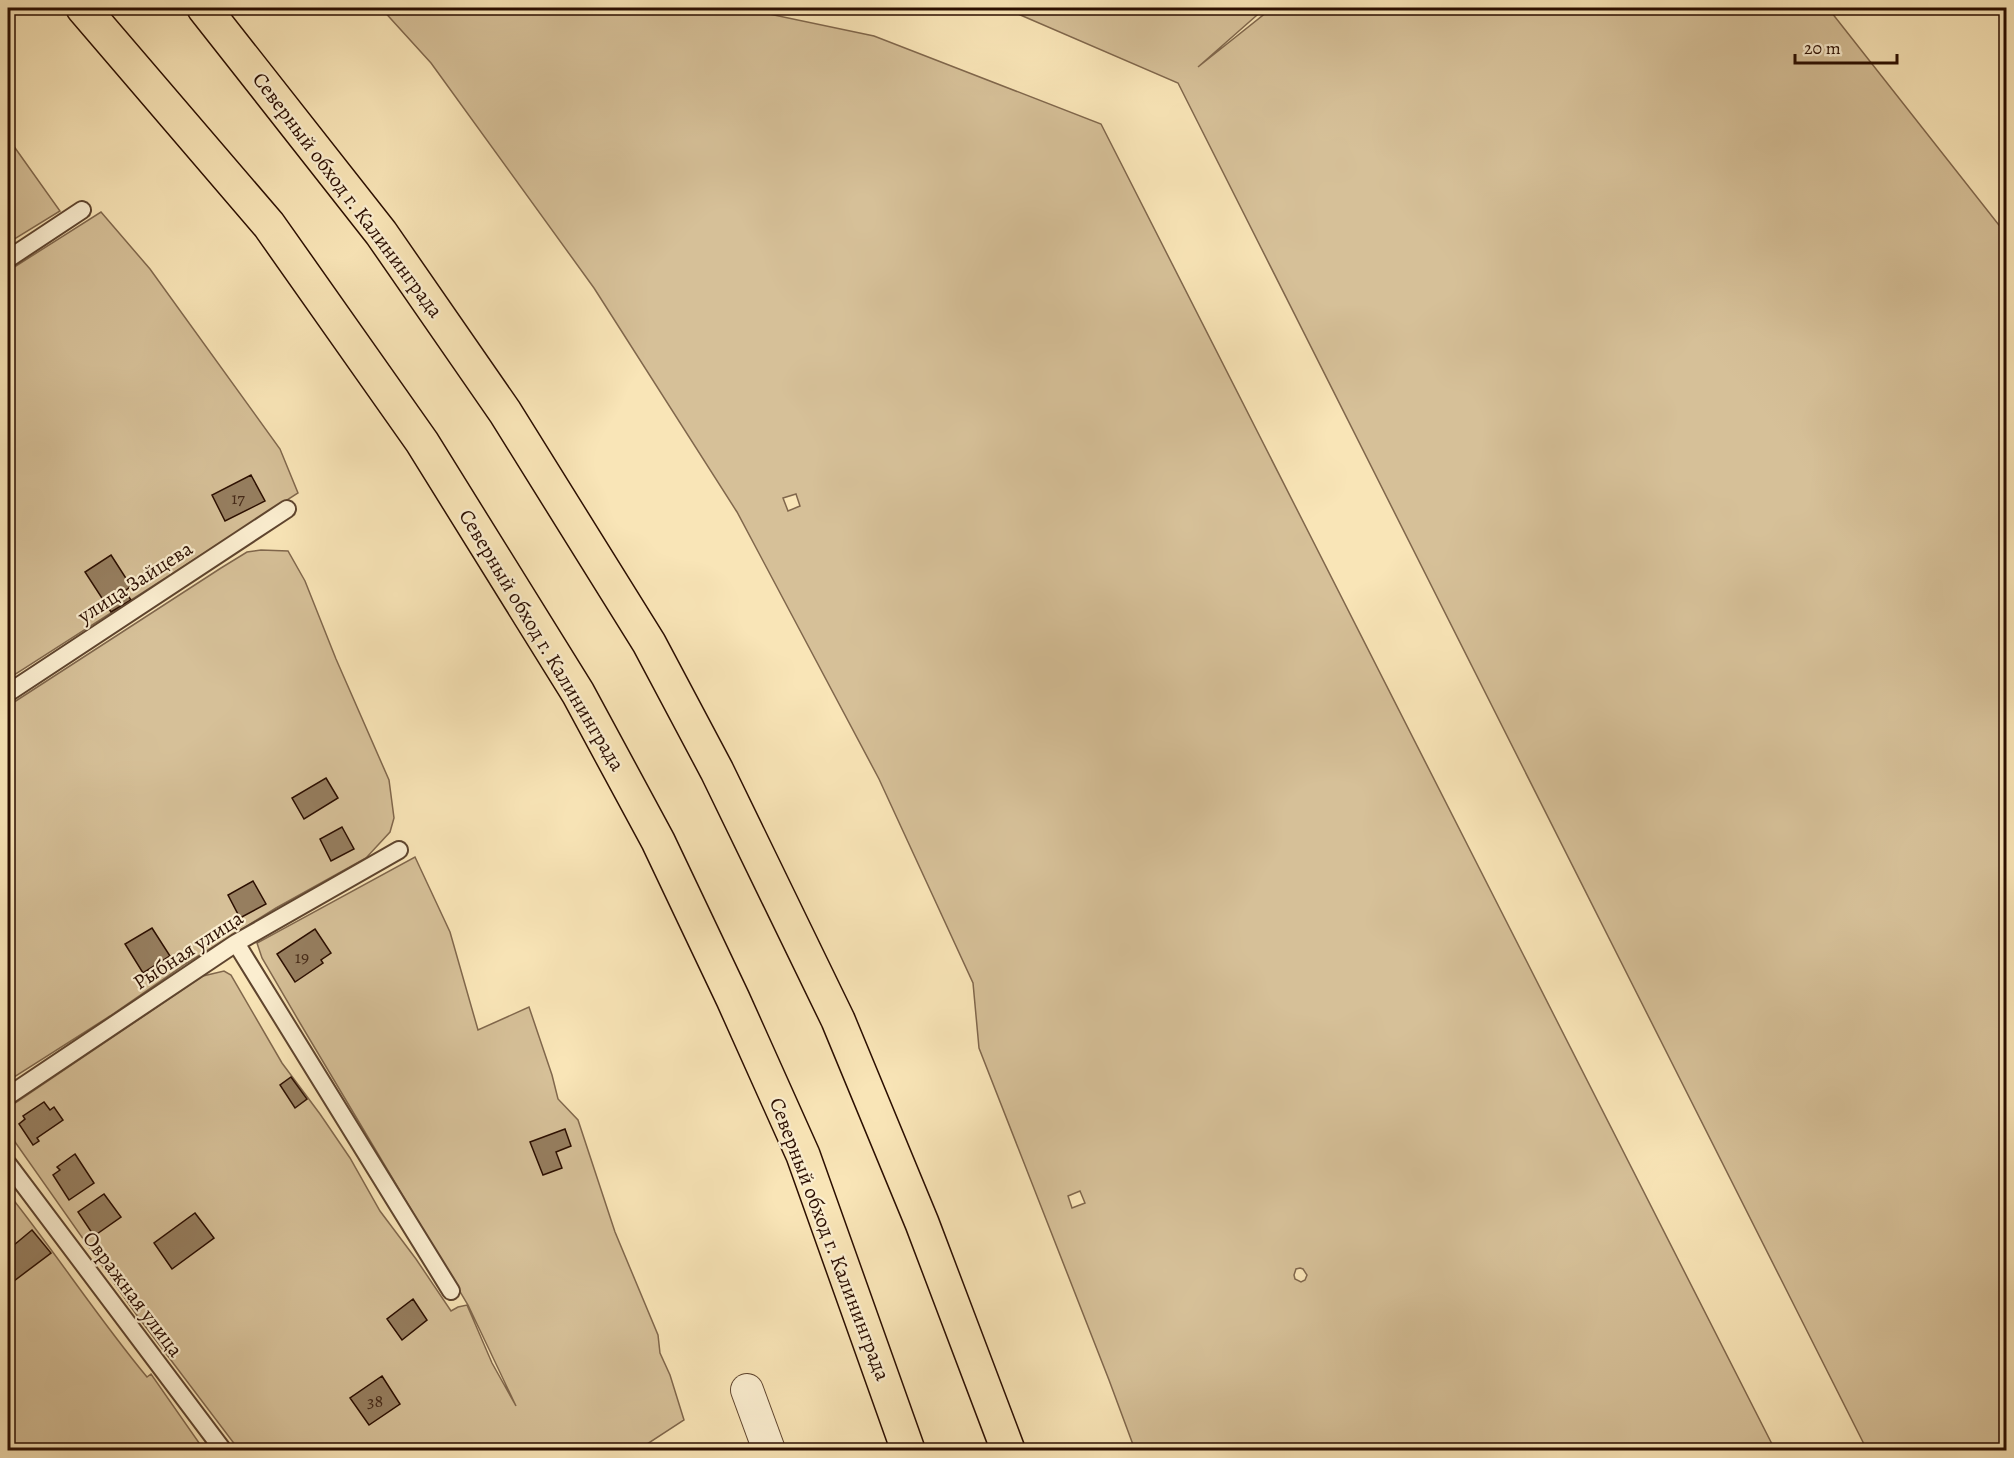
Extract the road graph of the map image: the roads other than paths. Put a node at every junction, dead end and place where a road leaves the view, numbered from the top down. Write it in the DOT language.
graph roads {
  1 [pos="83,8"];
  2 [pos="204,8"];
  3 [pos="82,210"];
  4 [pos="8,259"];
  5 [pos="287,509"];
  6 [pos="8,693"];
  7 [pos="399,850"];
  8 [pos="236,943"];
  9 [pos="8,1096"];
  10 [pos="8,1164"];
  11 [pos="451,1291"];
  12 [pos="747,1390"];
  13 [pos="223,1450"];
  14 [pos="769,1450"];
  15 [pos="908,1450"];
  16 [pos="1008,1450"];
  1 -- 15 [label="highway, Северный обход г. Калининграда"];
  2 -- 16 [label="highway, Северный обход г. Калининграда"];
  3 -- 4 [label="lane"];
  5 -- 6 [label="lane, улица Зайцева"];
  7 -- 8 [label="lane, Рыбная улица"];
  8 -- 9 [label="lane, Рыбная улица"];
  8 -- 11 [label="lane"];
  10 -- 13 [label="lane, Овражная улица"];
  12 -- 14 [label="street"];
}
